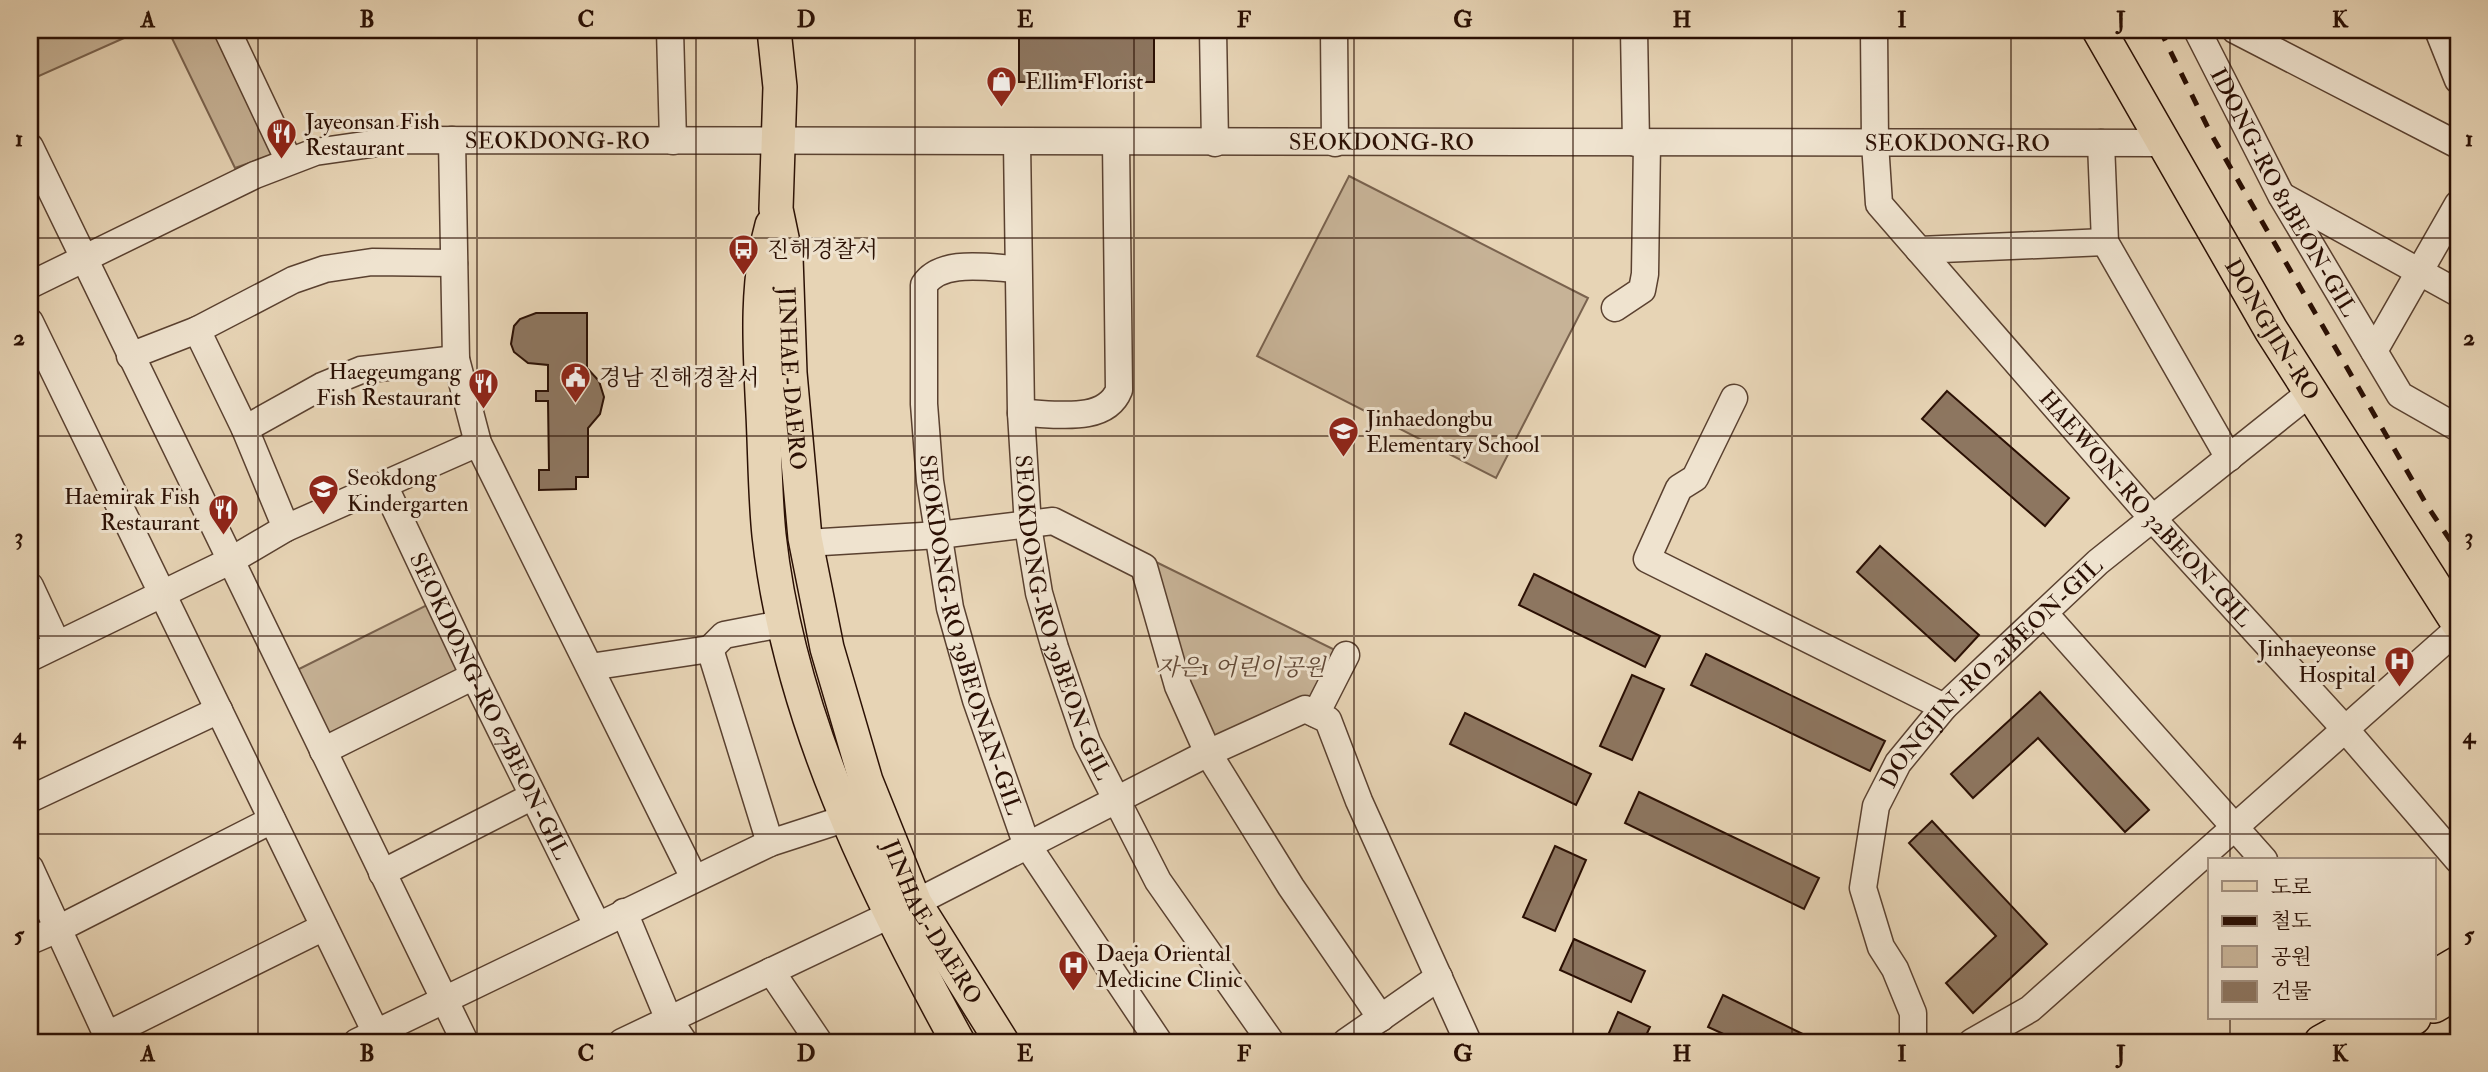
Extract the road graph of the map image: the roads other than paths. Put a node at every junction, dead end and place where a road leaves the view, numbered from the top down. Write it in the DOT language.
graph roads {
  1 [pos="227,30"];
  2 [pos="670,30"];
  3 [pos="774,30"];
  4 [pos="792,30"];
  5 [pos="1213,30"];
  6 [pos="1334,30"];
  7 [pos="1634,30"];
  8 [pos="1874,30"];
  9 [pos="2099,30"];
  10 [pos="2197,30"];
  11 [pos="2235,30"];
  12 [pos="2438,30"];
  13 [pos="2458,80"];
  14 [pos="780,87"];
  15 [pos="452,140"];
  16 [pos="673,141"];
  17 [pos="778,141"];
  18 [pos="1017,142"];
  19 [pos="1116,142"];
  20 [pos="1215,143"];
  21 [pos="1335,143"];
  22 [pos="1642,143"];
  23 [pos="1875,143"];
  24 [pos="2101,143"];
  25 [pos="2161,143"];
  26 [pos="2458,145"];
  27 [pos="30,147"];
  28 [pos="289,162"];
  29 [pos="2281,195"];
  30 [pos="2458,204"];
  31 [pos="776,209"];
  32 [pos="2105,242"];
  33 [pos="1919,250"];
  34 [pos="83,259"];
  35 [pos="454,263"];
  36 [pos="1018,269"];
  37 [pos="2419,272"];
  38 [pos="30,285"];
  39 [pos="2458,293"];
  40 [pos="1615,308"];
  41 [pos="30,322"];
  42 [pos="197,330"];
  43 [pos="2374,351"];
  44 [pos="130,356"];
  45 [pos="456,359"];
  46 [pos="2311,392"];
  47 [pos="1734,398"];
  48 [pos="1021,413"];
  49 [pos="2458,428"];
  50 [pos="245,429"];
  51 [pos="478,443"];
  52 [pos="2230,457"];
  53 [pos="384,485"];
  54 [pos="2153,519"];
  55 [pos="1028,526"];
  56 [pos="286,528"];
  57 [pos="939,535"];
  58 [pos="806,543"];
  59 [pos="230,561"];
  60 [pos="30,586"];
  61 [pos="161,592"];
  62 [pos="2044,613"];
  63 [pos="786,623"];
  64 [pos="2458,626"];
  65 [pos="57,644"];
  66 [pos="710,649"];
  67 [pos="1346,655"];
  68 [pos="30,658"];
  69 [pos="590,667"];
  70 [pos="474,676"];
  71 [pos="1944,707"];
  72 [pos="219,710"];
  73 [pos="1316,714"];
  74 [pos="2345,729"];
  75 [pos="323,751"];
  76 [pos="1208,753"];
  77 [pos="533,796"];
  78 [pos="30,799"];
  79 [pos="1116,799"];
  80 [pos="847,818"];
  81 [pos="272,820"];
  82 [pos="2236,826"];
  83 [pos="770,843"];
  84 [pos="1026,844"];
  85 [pos="2262,858"];
  86 [pos="2458,860"];
  87 [pos="30,868"];
  88 [pos="382,873"];
  89 [pos="694,878"];
  90 [pos="902,909"];
  91 [pos="624,912"];
  92 [pos="597,925"];
  93 [pos="324,927"];
  94 [pos="58,929"];
  95 [pos="30,941"];
  96 [pos="2458,963"];
  97 [pos="771,971"];
  98 [pos="2436,976"];
  99 [pos="1439,977"];
  100 [pos="2458,992"];
  101 [pos="444,1000"];
  102 [pos="2436,1005"];
  103 [pos="1381,1018"];
  104 [pos="669,1020"];
  105 [pos="2360,1020"];
  106 [pos="2410,1020"];
  107 [pos="366,1038"];
  108 [pos="108,1039"];
  109 [pos="465,1042"];
  110 [pos="622,1042"];
  111 [pos="684,1042"];
  112 [pos="819,1042"];
  113 [pos="958,1042"];
  114 [pos="1002,1042"];
  115 [pos="1159,1042"];
  116 [pos="1271,1042"];
  117 [pos="1346,1042"];
  118 [pos="1468,1042"];
  119 [pos="1913,1042"];
  120 [pos="1972,1042"];
  121 [pos="2321,1042"];
  122 [pos="2372,1042"];
  1 -- 28 [label="street"];
  2 -- 16 [label="street"];
  3 -- 14 [label="main road"];
  4 -- 14 [label="main road"];
  5 -- 20 [label="street"];
  6 -- 21 [label="street"];
  7 -- 22 [label="street"];
  8 -- 23 [label="street, HAEWON-RO 32BEON-GIL"];
  9 -- 25 [label="main road, DONGJIN-RO"];
  10 -- 29 [label="street, IDONG-RO 81BEON-GIL"];
  11 -- 26 [label="street"];
  12 -- 13 [label="street"];
  14 -- 17 [label="main road"];
  15 -- 16 [label="street, SEOKDONG-RO"];
  15 -- 28 [label="street, SEOKDONG-RO"];
  15 -- 35 [label="street"];
  16 -- 17 [label="street, SEOKDONG-RO"];
  17 -- 18 [label="street, SEOKDONG-RO"];
  17 -- 31 [label="main road"];
  18 -- 19 [label="street, SEOKDONG-RO"];
  18 -- 36 [label="street, SEOKDONG-RO 39BEON-GIL"];
  19 -- 20 [label="street, SEOKDONG-RO"];
  19 -- 48 [label="street"];
  20 -- 21 [label="street, SEOKDONG-RO"];
  21 -- 22 [label="street, SEOKDONG-RO"];
  22 -- 23 [label="street, SEOKDONG-RO"];
  22 -- 40 [label="street"];
  23 -- 24 [label="street, SEOKDONG-RO"];
  23 -- 33 [label="street, HAEWON-RO 32BEON-GIL"];
  24 -- 25 [label="street, SEOKDONG-RO"];
  24 -- 32 [label="street"];
  25 -- 46 [label="main road, DONGJIN-RO"];
  27 -- 34 [label="street"];
  28 -- 34 [label="street, SEOKDONG-RO"];
  29 -- 37 [label="street"];
  29 -- 43 [label="street, IDONG-RO 81BEON-GIL"];
  30 -- 37 [label="street"];
  31 -- 58 [label="main road, JINHAE-DAERO"];
  31 -- 63 [label="main road, JINHAE-DAERO"];
  32 -- 33 [label="street"];
  32 -- 52 [label="street"];
  33 -- 54 [label="street, HAEWON-RO 32BEON-GIL"];
  34 -- 38 [label="street, SEOKDONG-RO"];
  34 -- 44 [label="street"];
  35 -- 42 [label="street"];
  35 -- 45 [label="street"];
  36 -- 48 [label="street, SEOKDONG-RO 39BEON-GIL"];
  36 -- 57 [label="street, SEOKDONG-RO 39BEONAN-GIL"];
  37 -- 39 [label="street"];
  37 -- 43 [label="street"];
  41 -- 61 [label="street"];
  42 -- 44 [label="street"];
  42 -- 50 [label="street"];
  43 -- 49 [label="street, IDONG-RO 81BEON-GIL"];
  44 -- 59 [label="street"];
  45 -- 50 [label="street"];
  45 -- 51 [label="street"];
  46 -- 52 [label="street, DONGJIN-RO 21BEON-GIL"];
  46 -- 64 [label="main road, DONGJIN-RO"];
  47 -- 71 [label="street"];
  48 -- 55 [label="street, SEOKDONG-RO 39BEON-GIL"];
  50 -- 56 [label="street"];
  51 -- 53 [label="street"];
  51 -- 69 [label="street"];
  52 -- 54 [label="street, DONGJIN-RO 21BEON-GIL"];
  53 -- 56 [label="street"];
  53 -- 70 [label="street, SEOKDONG-RO 67BEON-GIL"];
  54 -- 62 [label="street, DONGJIN-RO 21BEON-GIL"];
  54 -- 74 [label="street, HAEWON-RO 32BEON-GIL"];
  55 -- 57 [label="street"];
  55 -- 76 [label="street"];
  55 -- 79 [label="street, SEOKDONG-RO 39BEON-GIL"];
  56 -- 59 [label="street"];
  57 -- 58 [label="street"];
  57 -- 84 [label="street, SEOKDONG-RO 39BEONAN-GIL"];
  58 -- 90 [label="main road, JINHAE-DAERO"];
  59 -- 61 [label="street"];
  59 -- 75 [label="street"];
  60 -- 65 [label="street"];
  61 -- 65 [label="street"];
  61 -- 72 [label="street"];
  62 -- 71 [label="street, DONGJIN-RO 21BEON-GIL"];
  62 -- 82 [label="street"];
  63 -- 66 [label="street"];
  63 -- 80 [label="main road, JINHAE-DAERO"];
  64 -- 74 [label="street"];
  65 -- 68 [label="street"];
  66 -- 69 [label="street"];
  66 -- 83 [label="street"];
  67 -- 73 [label="street"];
  69 -- 89 [label="street"];
  70 -- 75 [label="street"];
  70 -- 77 [label="street, SEOKDONG-RO 67BEON-GIL"];
  71 -- 119 [label="street, DONGJIN-RO 21BEON-GIL"];
  72 -- 78 [label="street"];
  72 -- 81 [label="street"];
  73 -- 76 [label="street"];
  73 -- 99 [label="street"];
  74 -- 82 [label="street"];
  74 -- 86 [label="street, HAEWON-RO 32BEON-GIL"];
  75 -- 88 [label="street"];
  76 -- 79 [label="street"];
  76 -- 103 [label="street"];
  77 -- 88 [label="street"];
  77 -- 92 [label="street, SEOKDONG-RO 67BEON-GIL"];
  79 -- 84 [label="street"];
  79 -- 116 [label="street, SEOKDONG-RO 39BEON-GIL"];
  80 -- 83 [label="street"];
  80 -- 90 [label="main road, JINHAE-DAERO"];
  81 -- 93 [label="street"];
  81 -- 94 [label="street"];
  82 -- 85 [label="street"];
  82 -- 120 [label="street"];
  83 -- 89 [label="street"];
  84 -- 90 [label="street"];
  84 -- 115 [label="street, SEOKDONG-RO 39BEONAN-GIL"];
  87 -- 94 [label="street"];
  88 -- 101 [label="street"];
  89 -- 91 [label="street"];
  90 -- 97 [label="street"];
  90 -- 113 [label="main road, JINHAE-DAERO"];
  90 -- 114 [label="main road, JINHAE-DAERO"];
  91 -- 92 [label="street"];
  91 -- 104 [label="street"];
  92 -- 101 [label="street"];
  93 -- 107 [label="street"];
  93 -- 108 [label="street"];
  94 -- 95 [label="street"];
  94 -- 108 [label="street"];
  96 -- 98 [label="main road"];
  97 -- 104 [label="street"];
  97 -- 112 [label="street"];
  99 -- 103 [label="street"];
  99 -- 118 [label="street"];
  100 -- 102 [label="main road"];
  101 -- 107 [label="street"];
  101 -- 109 [label="street"];
  103 -- 117 [label="street"];
  104 -- 110 [label="street"];
  104 -- 111 [label="street"];
  105 -- 121 [label="main road"];
  106 -- 122 [label="main road"];
}
